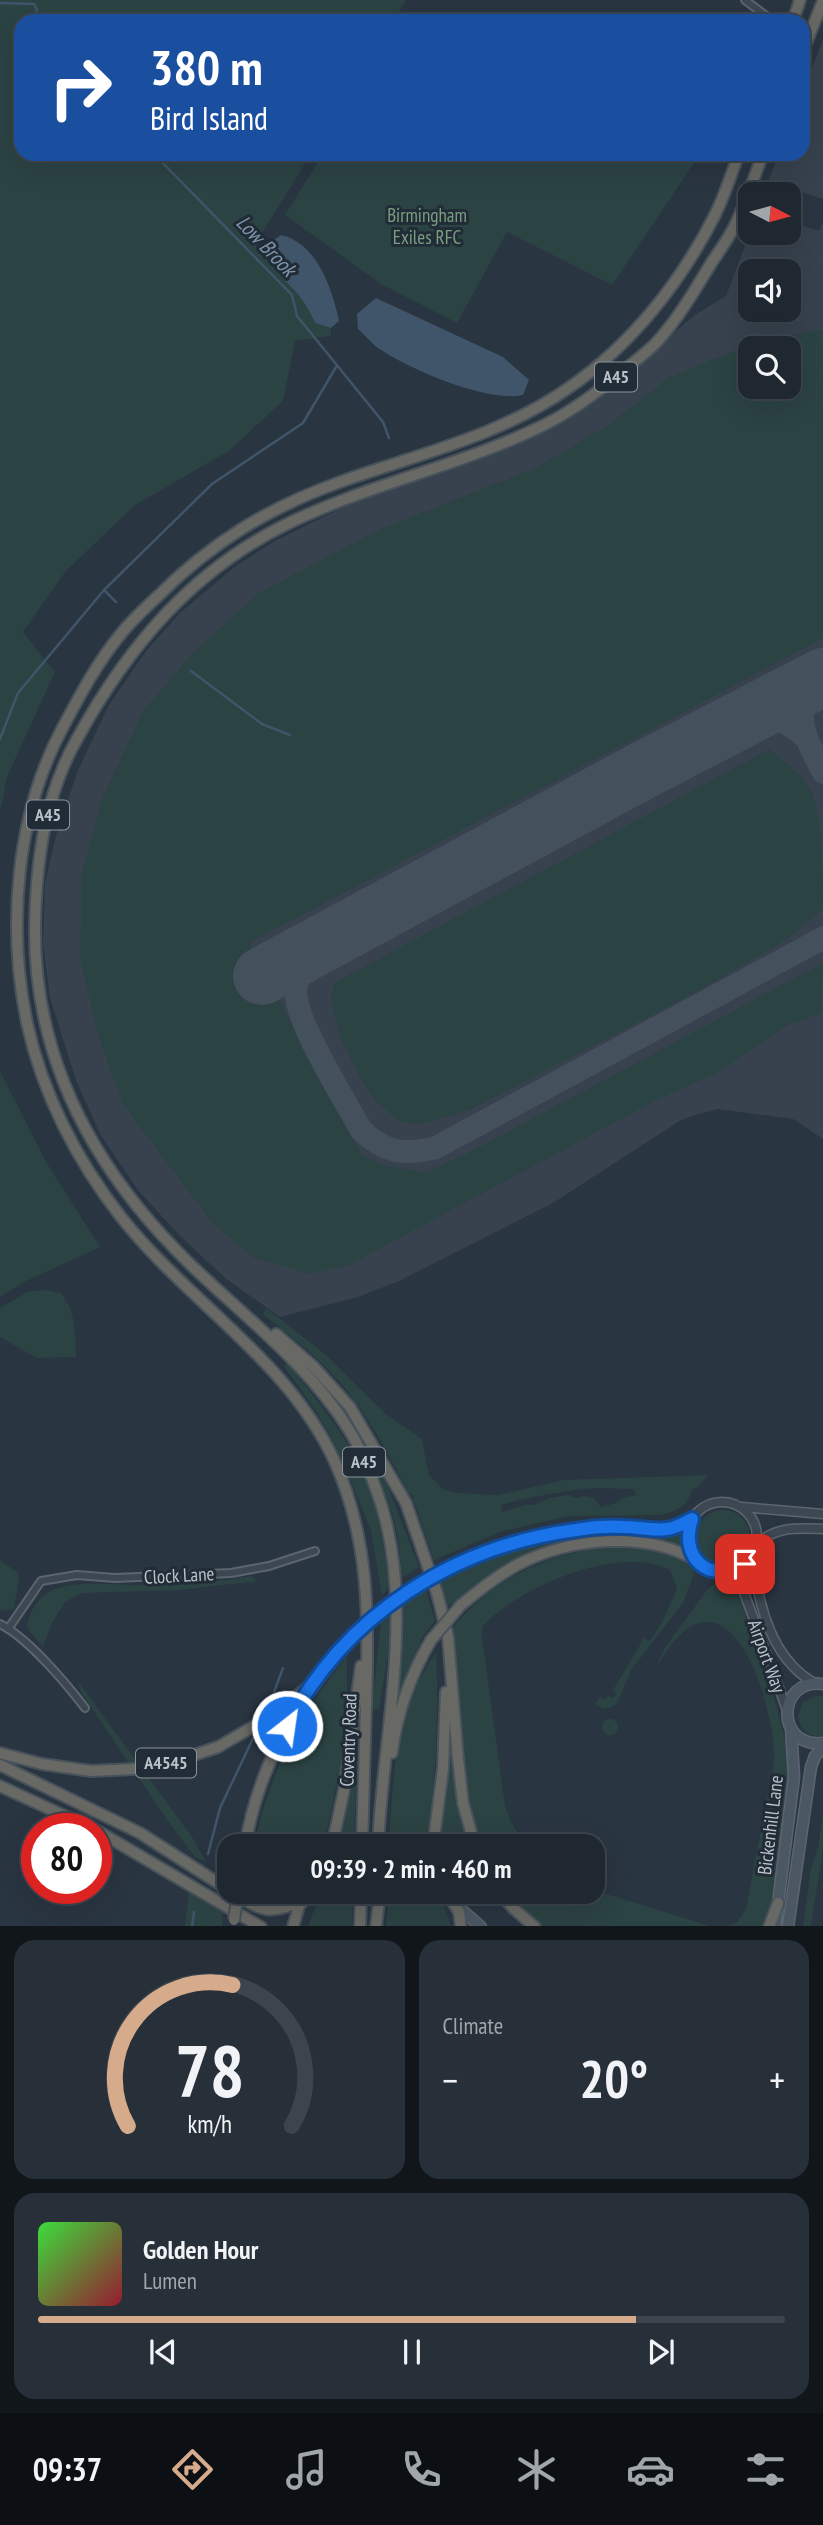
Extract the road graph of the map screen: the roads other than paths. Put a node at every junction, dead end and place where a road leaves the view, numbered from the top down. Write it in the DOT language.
graph roads {
  1 [pos="746,0"];
  2 [pos="823,1"];
  3 [pos="764,14"];
  4 [pos="810,34"];
  5 [pos="736,161"];
  6 [pos="760,161"];
  7 [pos="235,1305"];
  8 [pos="742,1507"];
  9 [pos="823,1514"];
  10 [pos="692,1519"];
  11 [pos="823,1529"];
  12 [pos="757,1544"];
  13 [pos="315,1551"];
  14 [pos="753,1554"];
  15 [pos="696,1561"];
  16 [pos="720,1572"];
  17 [pos="31,1576"];
  18 [pos="41,1581"];
  19 [pos="366,1608"];
  20 [pos="0,1625"];
  21 [pos="8,1629"];
  22 [pos="448,1637"];
  23 [pos="819,1683"];
  24 [pos="313,1684"];
  25 [pos="85,1709"];
  26 [pos="787,1710"];
  27 [pos="791,1728"];
  28 [pos="823,1745"];
  29 [pos="0,1753"];
  30 [pos="0,1765"];
  31 [pos="0,1786"];
  32 [pos="58,1813"];
  33 [pos="248,1834"];
  34 [pos="335,1834"];
  35 [pos="362,1834"];
  36 [pos="379,1834"];
  37 [pos="385,1834"];
  38 [pos="435,1834"];
  39 [pos="472,1834"];
  40 [pos="112,1840"];
  41 [pos="217,1882"];
  42 [pos="778,1903"];
  43 [pos="236,1904"];
  44 [pos="253,1904"];
  45 [pos="290,1904"];
  46 [pos="302,1904"];
  47 [pos="361,1904"];
  48 [pos="377,1904"];
  49 [pos="455,1904"];
  50 [pos="510,1904"];
  51 [pos="234,1924"];
  52 [pos="259,1926"];
  53 [pos="293,1926"];
  54 [pos="360,1926"];
  55 [pos="375,1926"];
  56 [pos="461,1926"];
  57 [pos="480,1926"];
  58 [pos="534,1926"];
  59 [pos="769,1926"];
  60 [pos="775,1926"];
  61 [pos="788,1926"];
  1 -- 3 [label="street"];
  2 -- 4 [label="highway"];
  5 -- 19 [label="highway, Coventry Road / A45"];
  6 -- 7 [label="highway, A45"];
  7 -- 22 [label="highway"];
  7 -- 36 [label="highway, Coventry Road / A45"];
  8 -- 9 [label="street"];
  8 -- 10 [label="street"];
  8 -- 12 [label="street"];
  10 -- 15 [label="street"];
  10 -- 24 [label="highway, bridge"];
  11 -- 12 [label="street"];
  12 -- 14 [label="street"];
  13 -- 18 [label="street, Clock Lane"];
  14 -- 16 [label="street"];
  14 -- 23 [label="street, Airport Way"];
  15 -- 16 [label="street"];
  15 -- 37 [label="highway, bridge"];
  16 -- 26 [label="street, Airport Way"];
  17 -- 18 [label="street"];
  18 -- 21 [label="street"];
  19 -- 34 [label="highway"];
  19 -- 35 [label="highway, Coventry Road / A45"];
  20 -- 21 [label="street"];
  21 -- 25 [label="street"];
  22 -- 38 [label="highway"];
  22 -- 39 [label="highway"];
  23 -- 26 [label="main road"];
  24 -- 29 [label="highway, A4545"];
  24 -- 33 [label="highway"];
  26 -- 27 [label="main road, Bickenhill Lane"];
  27 -- 28 [label="main road"];
  27 -- 42 [label="main road, Bickenhill Lane"];
  28 -- 61 [label="main road, Bickenhill Lane"];
  30 -- 41 [label="highway"];
  31 -- 32 [label="highway"];
  40 -- 52 [label="highway"];
  42 -- 59 [label="highway"];
  42 -- 60 [label="main road, Bickenhill Lane"];
  43 -- 51 [label="highway, bridge"];
  44 -- 45 [label="highway"];
  46 -- 53 [label="highway"];
  47 -- 54 [label="highway"];
  48 -- 55 [label="highway"];
  49 -- 56 [label="highway"];
  49 -- 57 [label="main road"];
  50 -- 58 [label="highway"];
}
